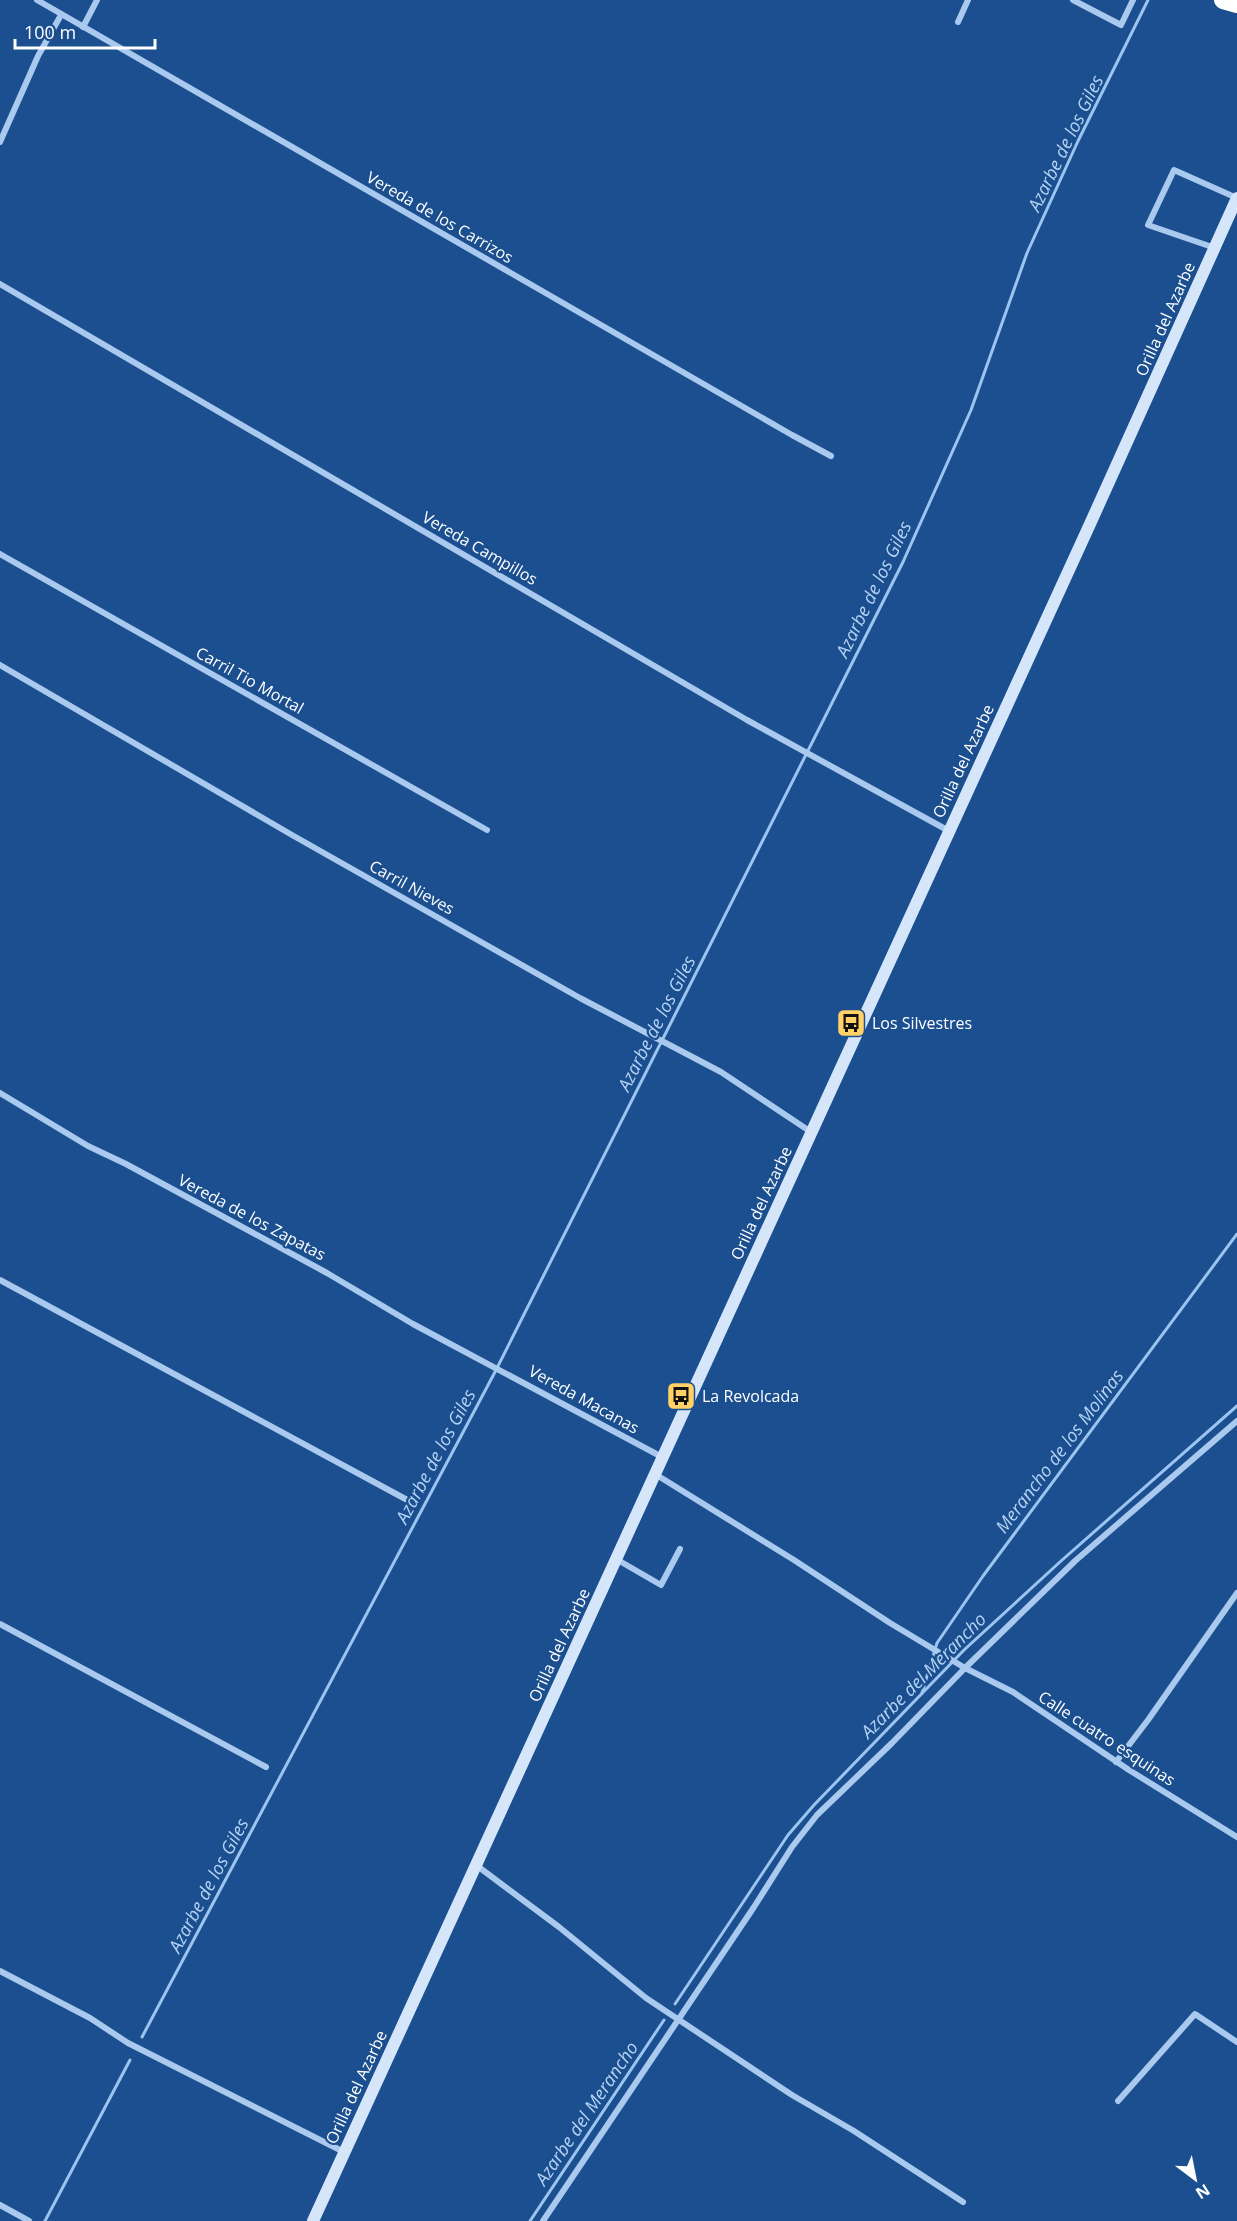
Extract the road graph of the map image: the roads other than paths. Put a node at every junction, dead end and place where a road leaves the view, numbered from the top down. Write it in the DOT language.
graph roads {
  1 [pos="37,0"];
  2 [pos="97,0"];
  3 [pos="968,0"];
  4 [pos="1073,0"];
  5 [pos="1133,0"];
  6 [pos="1223,0"];
  7 [pos="1237,4"];
  8 [pos="61,15"];
  9 [pos="957,22"];
  10 [pos="83,27"];
  11 [pos="0,142"];
  12 [pos="1237,198"];
  13 [pos="1215,248"];
  14 [pos="0,284"];
  15 [pos="831,456"];
  16 [pos="0,554"];
  17 [pos="0,665"];
  18 [pos="487,830"];
  19 [pos="949,831"];
  20 [pos="0,1093"];
  21 [pos="811,1132"];
  22 [pos="0,1280"];
  23 [pos="492,1365"];
  24 [pos="1237,1421"];
  25 [pos="663,1458"];
  26 [pos="655,1474"];
  27 [pos="411,1502"];
  28 [pos="680,1550"];
  29 [pos="616,1559"];
  30 [pos="1237,1593"];
  31 [pos="0,1624"];
  32 [pos="963,1666"];
  33 [pos="1116,1762"];
  34 [pos="266,1767"];
  35 [pos="1237,1837"];
  36 [pos="476,1865"];
  37 [pos="0,1971"];
  38 [pos="678,2019"];
  39 [pos="1237,2042"];
  40 [pos="1118,2101"];
  41 [pos="345,2152"];
  42 [pos="963,2202"];
  43 [pos="0,2205"];
  44 [pos="29,2221"];
  45 [pos="313,2221"];
  46 [pos="543,2221"];
  1 -- 8 [label="street, Vereda de los Carrizos"];
  2 -- 10 [label="street"];
  3 -- 9 [label="street"];
  4 -- 5 [label="street"];
  6 -- 7 [label="highway"];
  8 -- 10 [label="street, Vereda de los Carrizos"];
  8 -- 11 [label="street"];
  10 -- 15 [label="street, Vereda de los Carrizos"];
  12 -- 13 [label="street, Orilla del Azarbe"];
  12 -- 13 [label="street"];
  13 -- 19 [label="street, Orilla del Azarbe"];
  14 -- 19 [label="street, Vereda Campillos"];
  16 -- 18 [label="street, Carril Tio Mortal"];
  17 -- 21 [label="street, Carril Nieves"];
  19 -- 21 [label="street, Orilla del Azarbe"];
  20 -- 23 [label="street, Vereda de los Zapatas"];
  21 -- 25 [label="street, Orilla del Azarbe"];
  22 -- 27 [label="street"];
  23 -- 25 [label="street, Vereda Macanas"];
  24 -- 32 [label="street"];
  25 -- 26 [label="street, Orilla del Azarbe"];
  26 -- 29 [label="street, Orilla del Azarbe"];
  26 -- 32 [label="street, Calle cuatro esquinas"];
  28 -- 29 [label="street"];
  29 -- 36 [label="street, Orilla del Azarbe"];
  30 -- 33 [label="street"];
  31 -- 34 [label="street"];
  32 -- 33 [label="street, Calle cuatro esquinas"];
  32 -- 38 [label="street"];
  33 -- 35 [label="street, Calle cuatro esquinas"];
  36 -- 38 [label="street"];
  36 -- 41 [label="street, Orilla del Azarbe"];
  37 -- 41 [label="street"];
  38 -- 42 [label="street"];
  38 -- 46 [label="street"];
  39 -- 40 [label="street"];
  41 -- 45 [label="street, Orilla del Azarbe"];
  43 -- 44 [label="street"];
}
